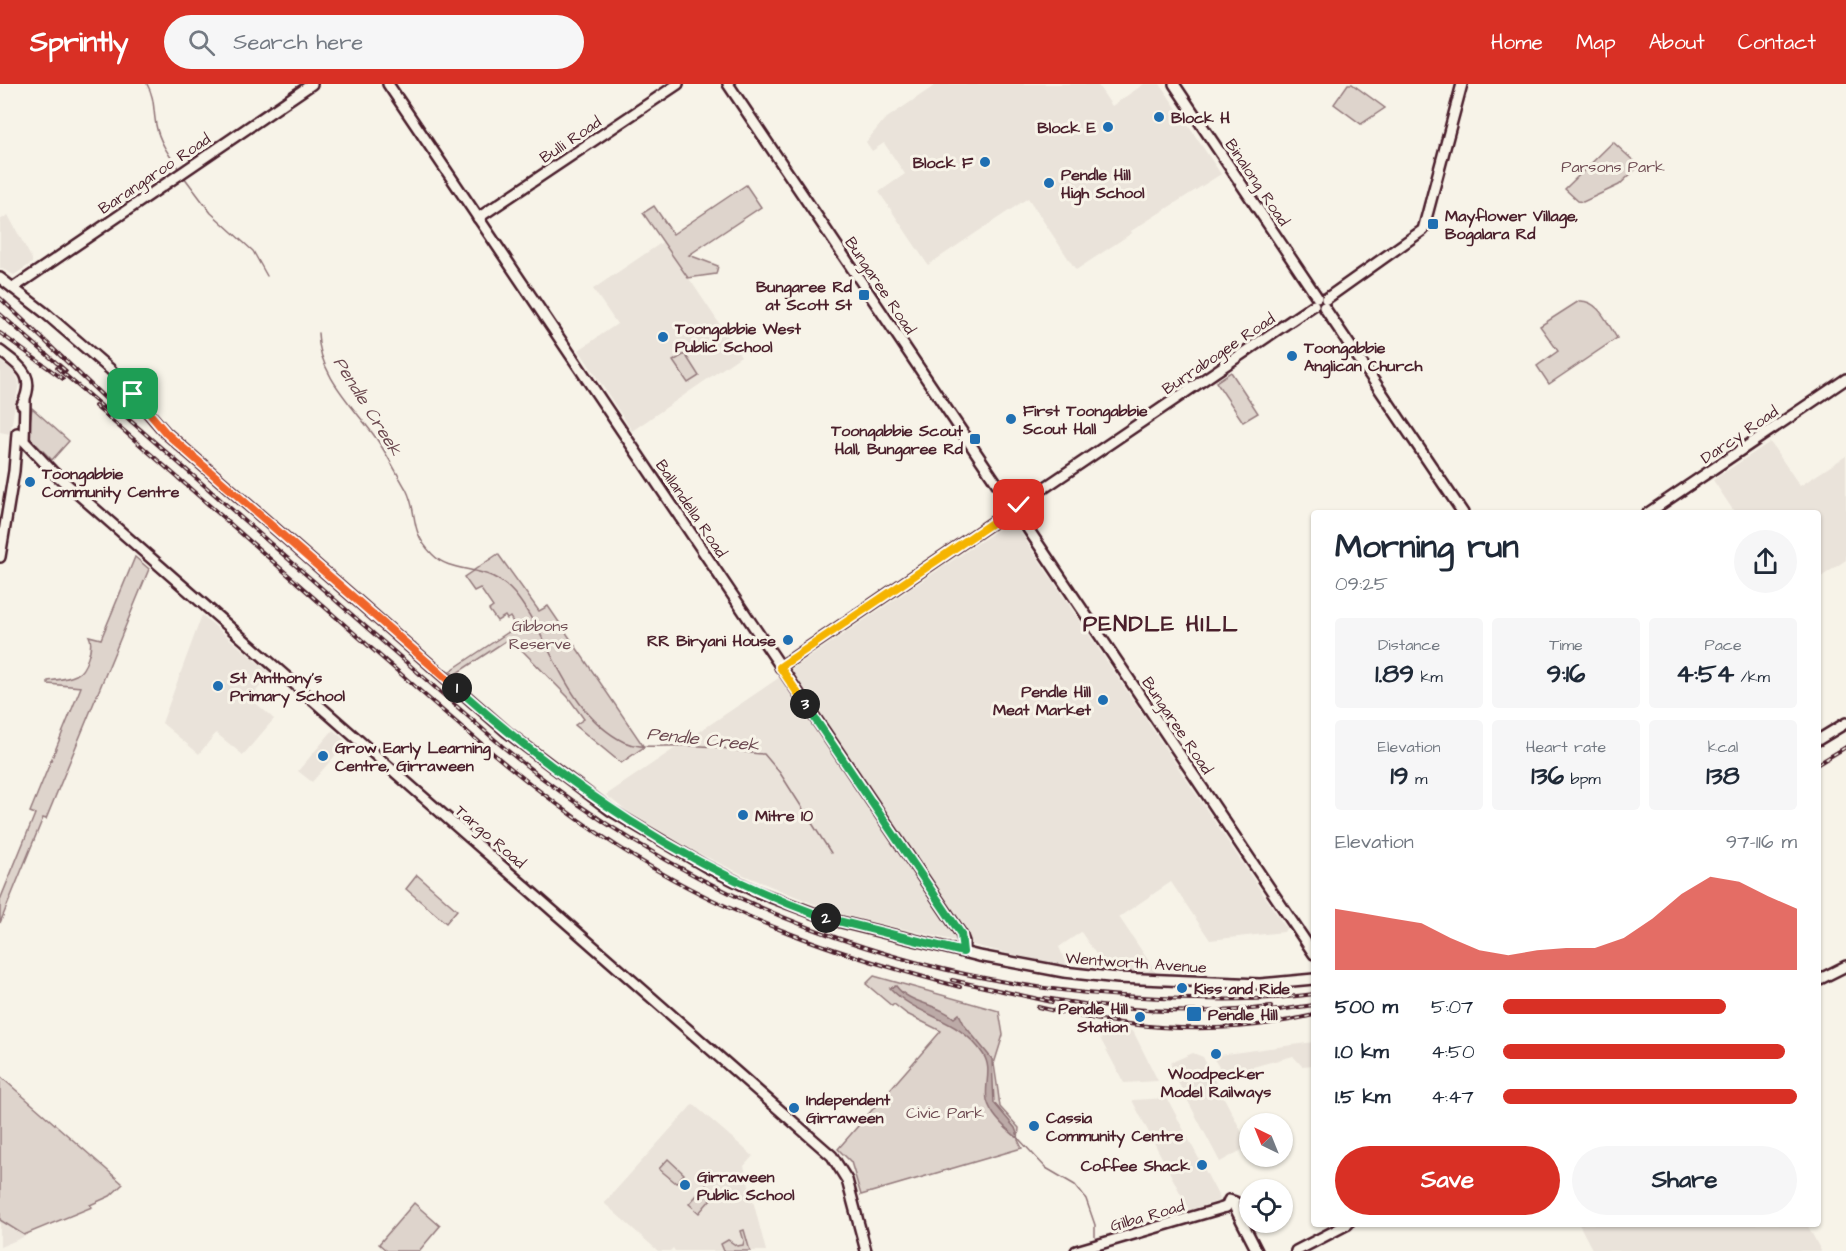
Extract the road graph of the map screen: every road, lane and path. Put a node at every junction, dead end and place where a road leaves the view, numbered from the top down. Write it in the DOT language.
graph roads {
  1 [pos="312,84"];
  2 [pos="388,84"];
  3 [pos="678,84"];
  4 [pos="728,84"];
  5 [pos="1174,84"];
  6 [pos="1462,84"];
  7 [pos="478,218"];
  8 [pos="0,278"];
  9 [pos="13,288"];
  10 [pos="1320,302"];
  11 [pos="0,351"];
  12 [pos="1846,379"];
  13 [pos="22,446"];
  14 [pos="1014,508"];
  15 [pos="1461,510"];
  16 [pos="1652,510"];
  17 [pos="0,557"];
  18 [pos="780,667"];
  19 [pos="1846,723"];
  20 [pos="1821,738"];
  21 [pos="1311,950"];
  22 [pos="963,952"];
  23 [pos="1846,966"];
  24 [pos="1821,978"];
  25 [pos="1311,979"];
  26 [pos="1342,1227"];
  27 [pos="866,1251"];
  28 [pos="1076,1251"];
  29 [pos="1257,1251"];
  30 [pos="1296,1251"];
  1 -- 9 [label="street, Barangaroo Road"];
  2 -- 7 [label="street, Ballandella Road"];
  3 -- 7 [label="street, Bulli Road"];
  4 -- 14 [label="street, Bungaree Road"];
  5 -- 10 [label="street, Binalong Road"];
  6 -- 10 [label="street, Burrabogee Road"];
  7 -- 18 [label="street, Ballandella Road"];
  8 -- 9 [label="street, Wentworth Avenue"];
  9 -- 22 [label="street, Wentworth Avenue"];
  10 -- 14 [label="street, Burrabogee Road"];
  10 -- 15 [label="street, Binalong Road"];
  11 -- 13 [label="street"];
  12 -- 16 [label="street, Darcy Road"];
  13 -- 17 [label="street"];
  13 -- 27 [label="street, Targo Road"];
  14 -- 18 [label="street, Burrabogee Road"];
  14 -- 21 [label="street, Bungaree Road"];
  18 -- 22 [label="street, Ballandella Road"];
  19 -- 20 [label="street"];
  22 -- 25 [label="street, Wentworth Avenue"];
  23 -- 24 [label="street"];
  26 -- 30 [label="street"];
  28 -- 29 [label="street, Gilba Road"];
}
